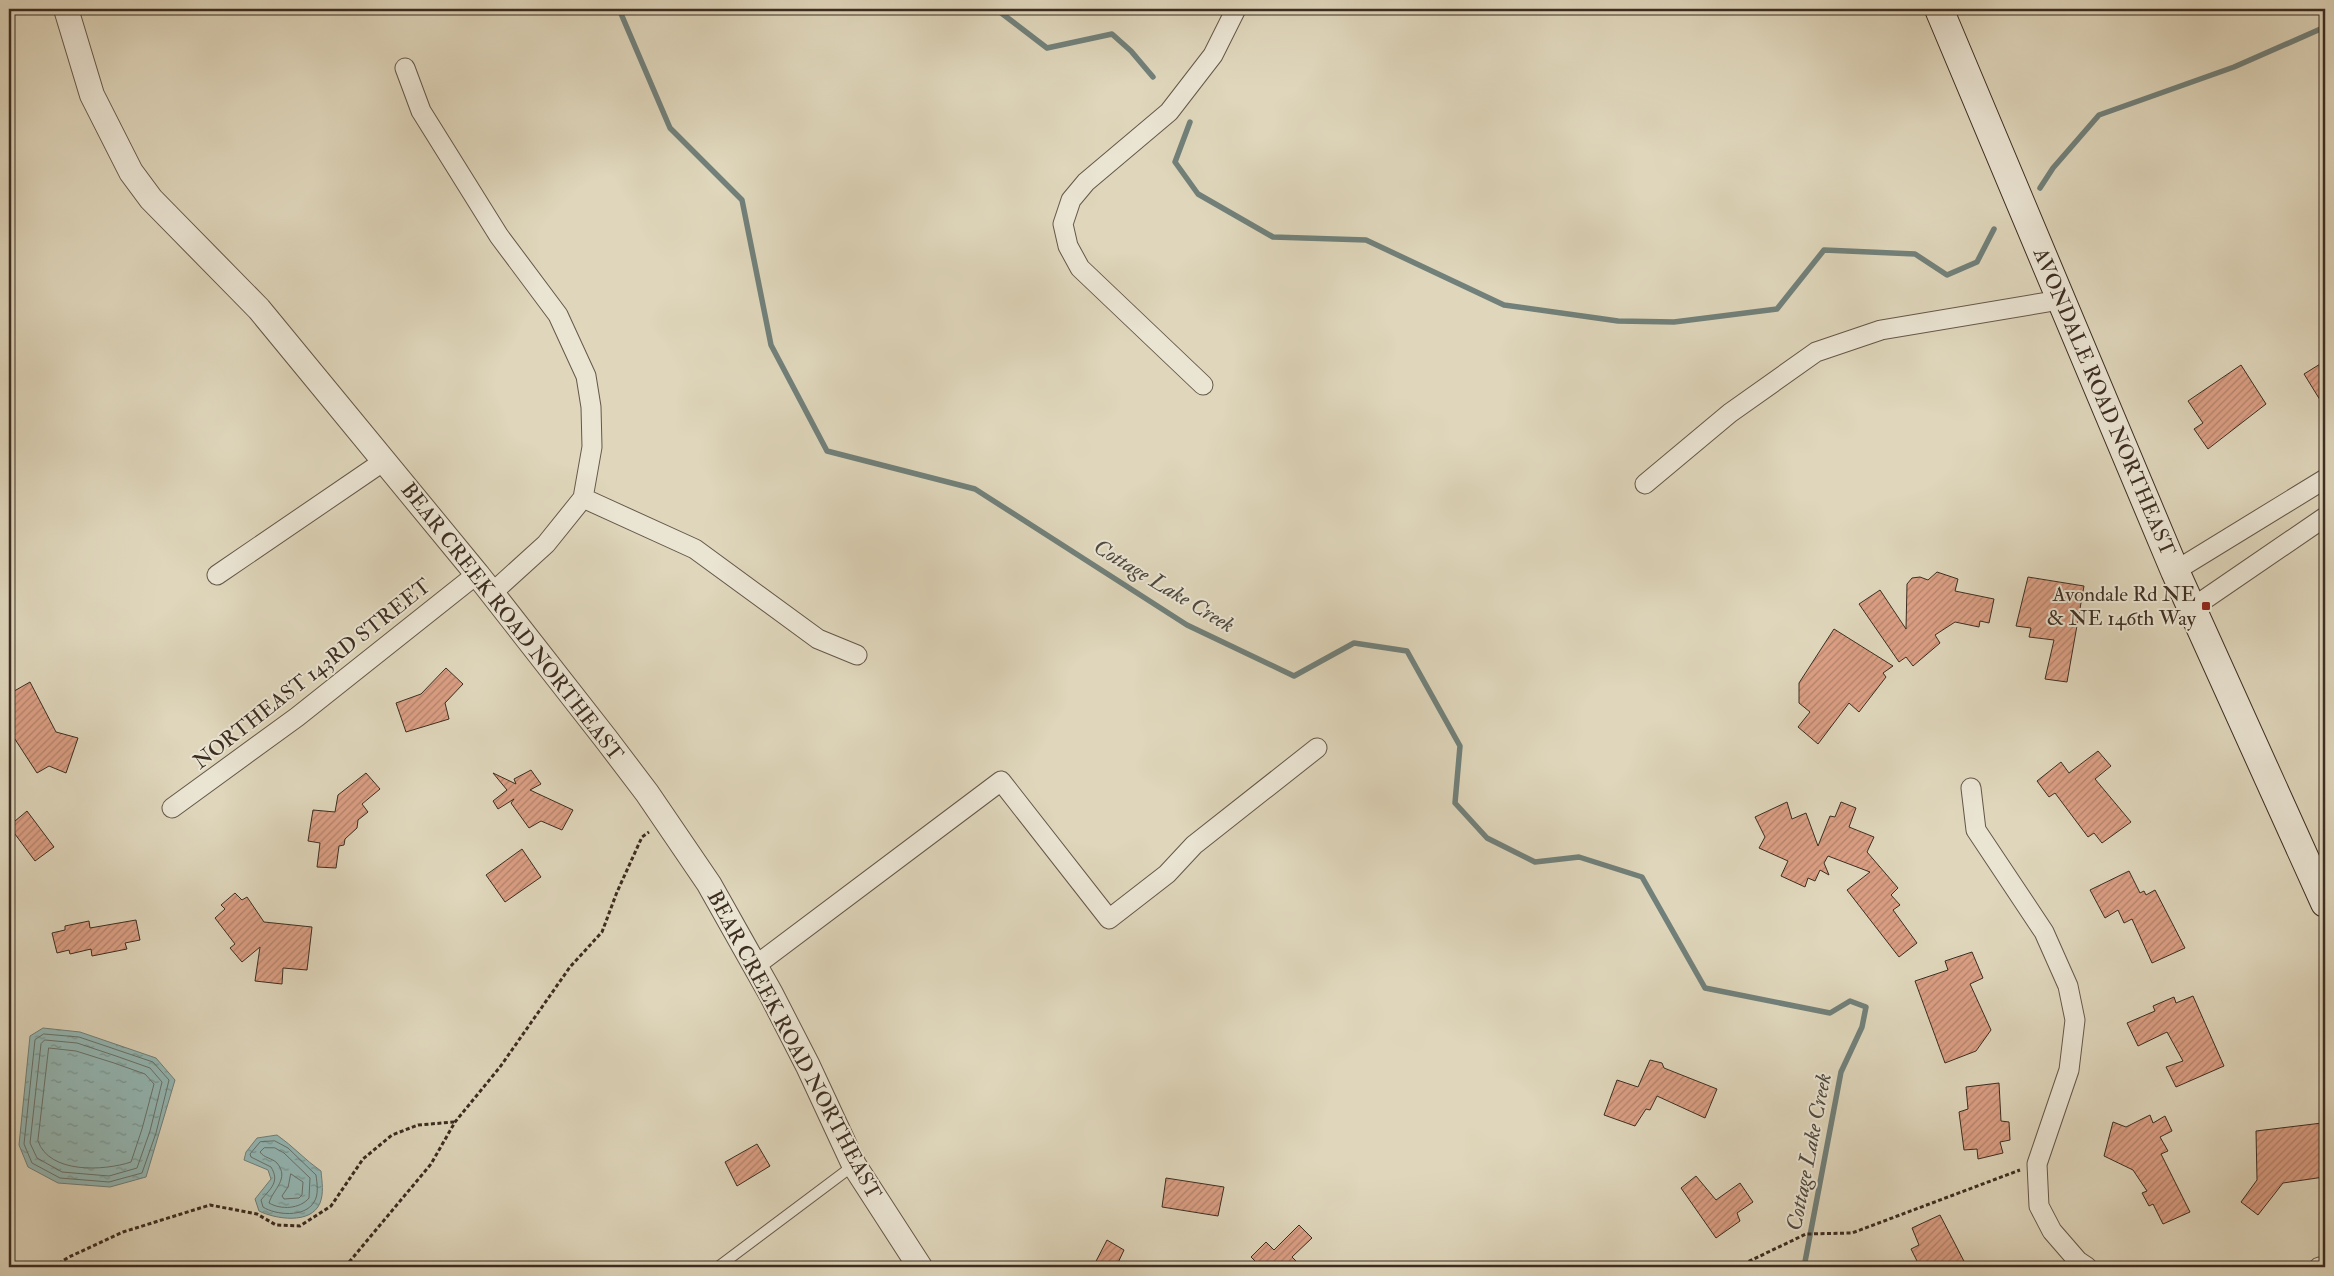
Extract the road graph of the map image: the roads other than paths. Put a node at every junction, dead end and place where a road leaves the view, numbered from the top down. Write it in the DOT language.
graph roads {
  1 [pos="66,9"];
  2 [pos="1236,9"];
  3 [pos="1939,9"];
  4 [pos="405,68"];
  5 [pos="2060,300"];
  6 [pos="1203,385"];
  7 [pos="384,461"];
  8 [pos="2325,479"];
  9 [pos="1645,484"];
  10 [pos="583,498"];
  11 [pos="2325,516"];
  12 [pos="2175,571"];
  13 [pos="477,574"];
  14 [pos="217,575"];
  15 [pos="492,593"];
  16 [pos="2192,608"];
  17 [pos="857,655"];
  18 [pos="1317,748"];
  19 [pos="1971,788"];
  20 [pos="172,808"];
  21 [pos="2325,902"];
  22 [pos="755,966"];
  23 [pos="854,1165"];
  24 [pos="2325,1266"];
  25 [pos="718,1267"];
  26 [pos="920,1267"];
  27 [pos="2088,1267"];
  28 [pos="2320,1267"];
  1 -- 7 [label="street, BEAR CREEK ROAD NORTHEAST"];
  2 -- 6 [label="street"];
  3 -- 5 [label="main road, AVONDALE ROAD NORTHEAST"];
  4 -- 10 [label="street"];
  5 -- 9 [label="street"];
  5 -- 12 [label="main road, AVONDALE ROAD NORTHEAST"];
  7 -- 13 [label="street, BEAR CREEK ROAD NORTHEAST"];
  7 -- 14 [label="street"];
  8 -- 12 [label="street"];
  10 -- 15 [label="street"];
  10 -- 17 [label="street"];
  11 -- 16 [label="street"];
  12 -- 16 [label="main road, AVONDALE ROAD NORTHEAST"];
  13 -- 15 [label="street, BEAR CREEK ROAD NORTHEAST"];
  13 -- 20 [label="street, NORTHEAST 143RD STREET"];
  15 -- 22 [label="street, BEAR CREEK ROAD NORTHEAST"];
  16 -- 21 [label="main road, AVONDALE ROAD NORTHEAST"];
  18 -- 22 [label="street"];
  19 -- 27 [label="street"];
  22 -- 23 [label="street, BEAR CREEK ROAD NORTHEAST"];
  23 -- 25 [label="lane"];
  23 -- 26 [label="street, BEAR CREEK ROAD NORTHEAST"];
  24 -- 28 [label="street"];
}
